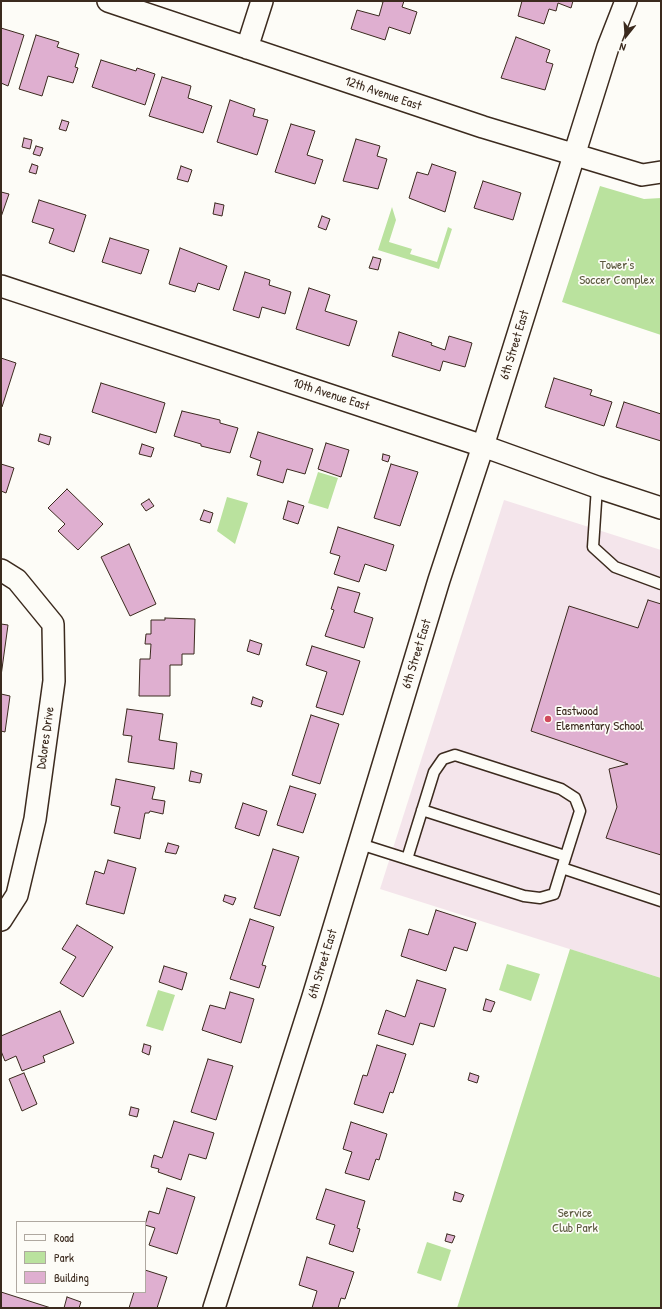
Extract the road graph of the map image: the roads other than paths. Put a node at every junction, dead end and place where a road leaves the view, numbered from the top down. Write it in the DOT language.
graph roads {
  1 [pos="108,1"];
  2 [pos="262,1"];
  3 [pos="626,1"];
  4 [pos="247,48"];
  5 [pos="574,155"];
  6 [pos="661,172"];
  7 [pos="1,286"];
  8 [pos="483,446"];
  9 [pos="597,487"];
  10 [pos="661,508"];
  11 [pos="1,570"];
  12 [pos="661,584"];
  13 [pos="422,810"];
  14 [pos="360,844"];
  15 [pos="566,856"];
  16 [pos="407,859"];
  17 [pos="562,868"];
  18 [pos="661,900"];
  19 [pos="1,920"];
  20 [pos="214,1308"];
  1 -- 4 [label="street, 12th Avenue East"];
  2 -- 4 [label="street"];
  3 -- 5 [label="street, 6th Street East"];
  4 -- 5 [label="street, 12th Avenue East"];
  5 -- 6 [label="street, 12th Avenue East"];
  5 -- 8 [label="street, 6th Street East"];
  7 -- 8 [label="street, 10th Avenue East"];
  8 -- 9 [label="street, 10th Avenue East"];
  8 -- 14 [label="street, 6th Street East"];
  9 -- 10 [label="street, 10th Avenue East"];
  9 -- 12 [label="lane"];
  11 -- 19 [label="street, Dolores Drive"];
  13 -- 15 [label="lane"];
  13 -- 15 [label="lane"];
  13 -- 16 [label="lane"];
  14 -- 16 [label="lane"];
  14 -- 20 [label="street, 6th Street East"];
  15 -- 17 [label="lane"];
  16 -- 17 [label="lane"];
  17 -- 18 [label="lane"];
}
